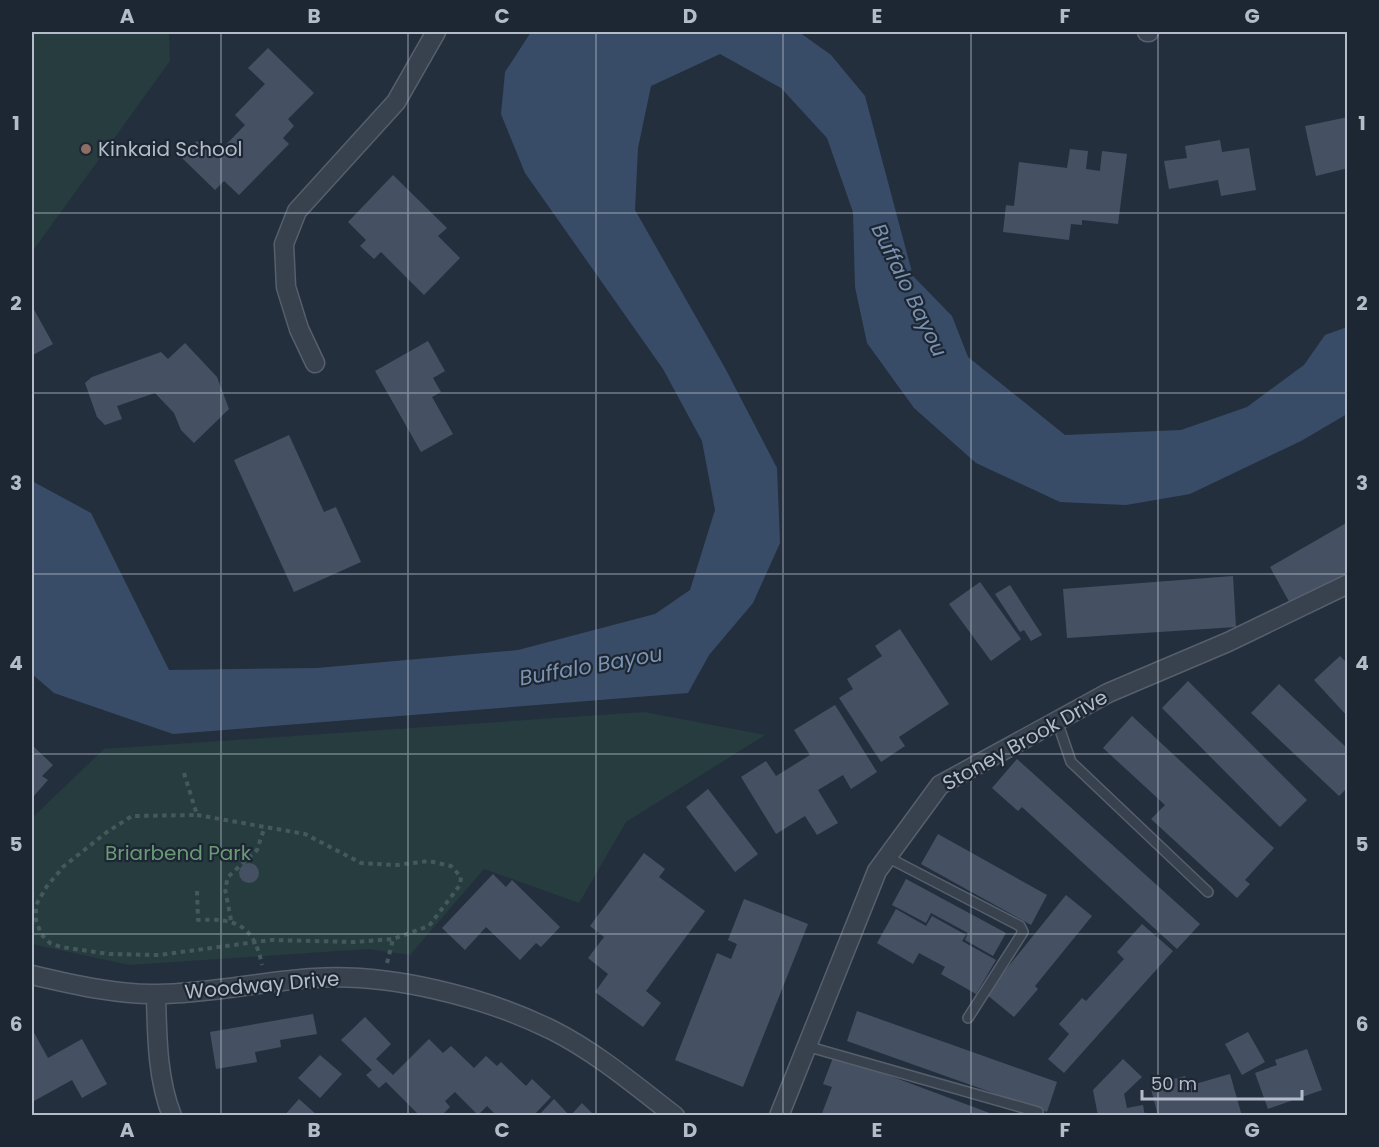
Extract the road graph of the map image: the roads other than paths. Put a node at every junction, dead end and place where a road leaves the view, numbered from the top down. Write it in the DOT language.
graph roads {
  1 [pos="436,32"];
  2 [pos="315,363"];
  3 [pos="1347,584"];
  4 [pos="1057,721"];
  5 [pos="887,857"];
  6 [pos="1208,892"];
  7 [pos="32,975"];
  8 [pos="156,994"];
  9 [pos="968,1018"];
  10 [pos="806,1046"];
  11 [pos="1038,1112"];
  12 [pos="172,1116"];
  13 [pos="675,1116"];
  14 [pos="778,1116"];
  1 -- 2 [label="street"];
  3 -- 4 [label="street, Stoney Brook Drive"];
  4 -- 5 [label="street, Stoney Brook Drive"];
  4 -- 6 [label="lane"];
  5 -- 9 [label="lane"];
  5 -- 10 [label="street, Stoney Brook Drive"];
  7 -- 8 [label="street, Woodway Drive"];
  8 -- 12 [label="street"];
  8 -- 13 [label="street, Woodway Drive"];
  10 -- 11 [label="lane"];
  10 -- 14 [label="street, Stoney Brook Drive"];
}
